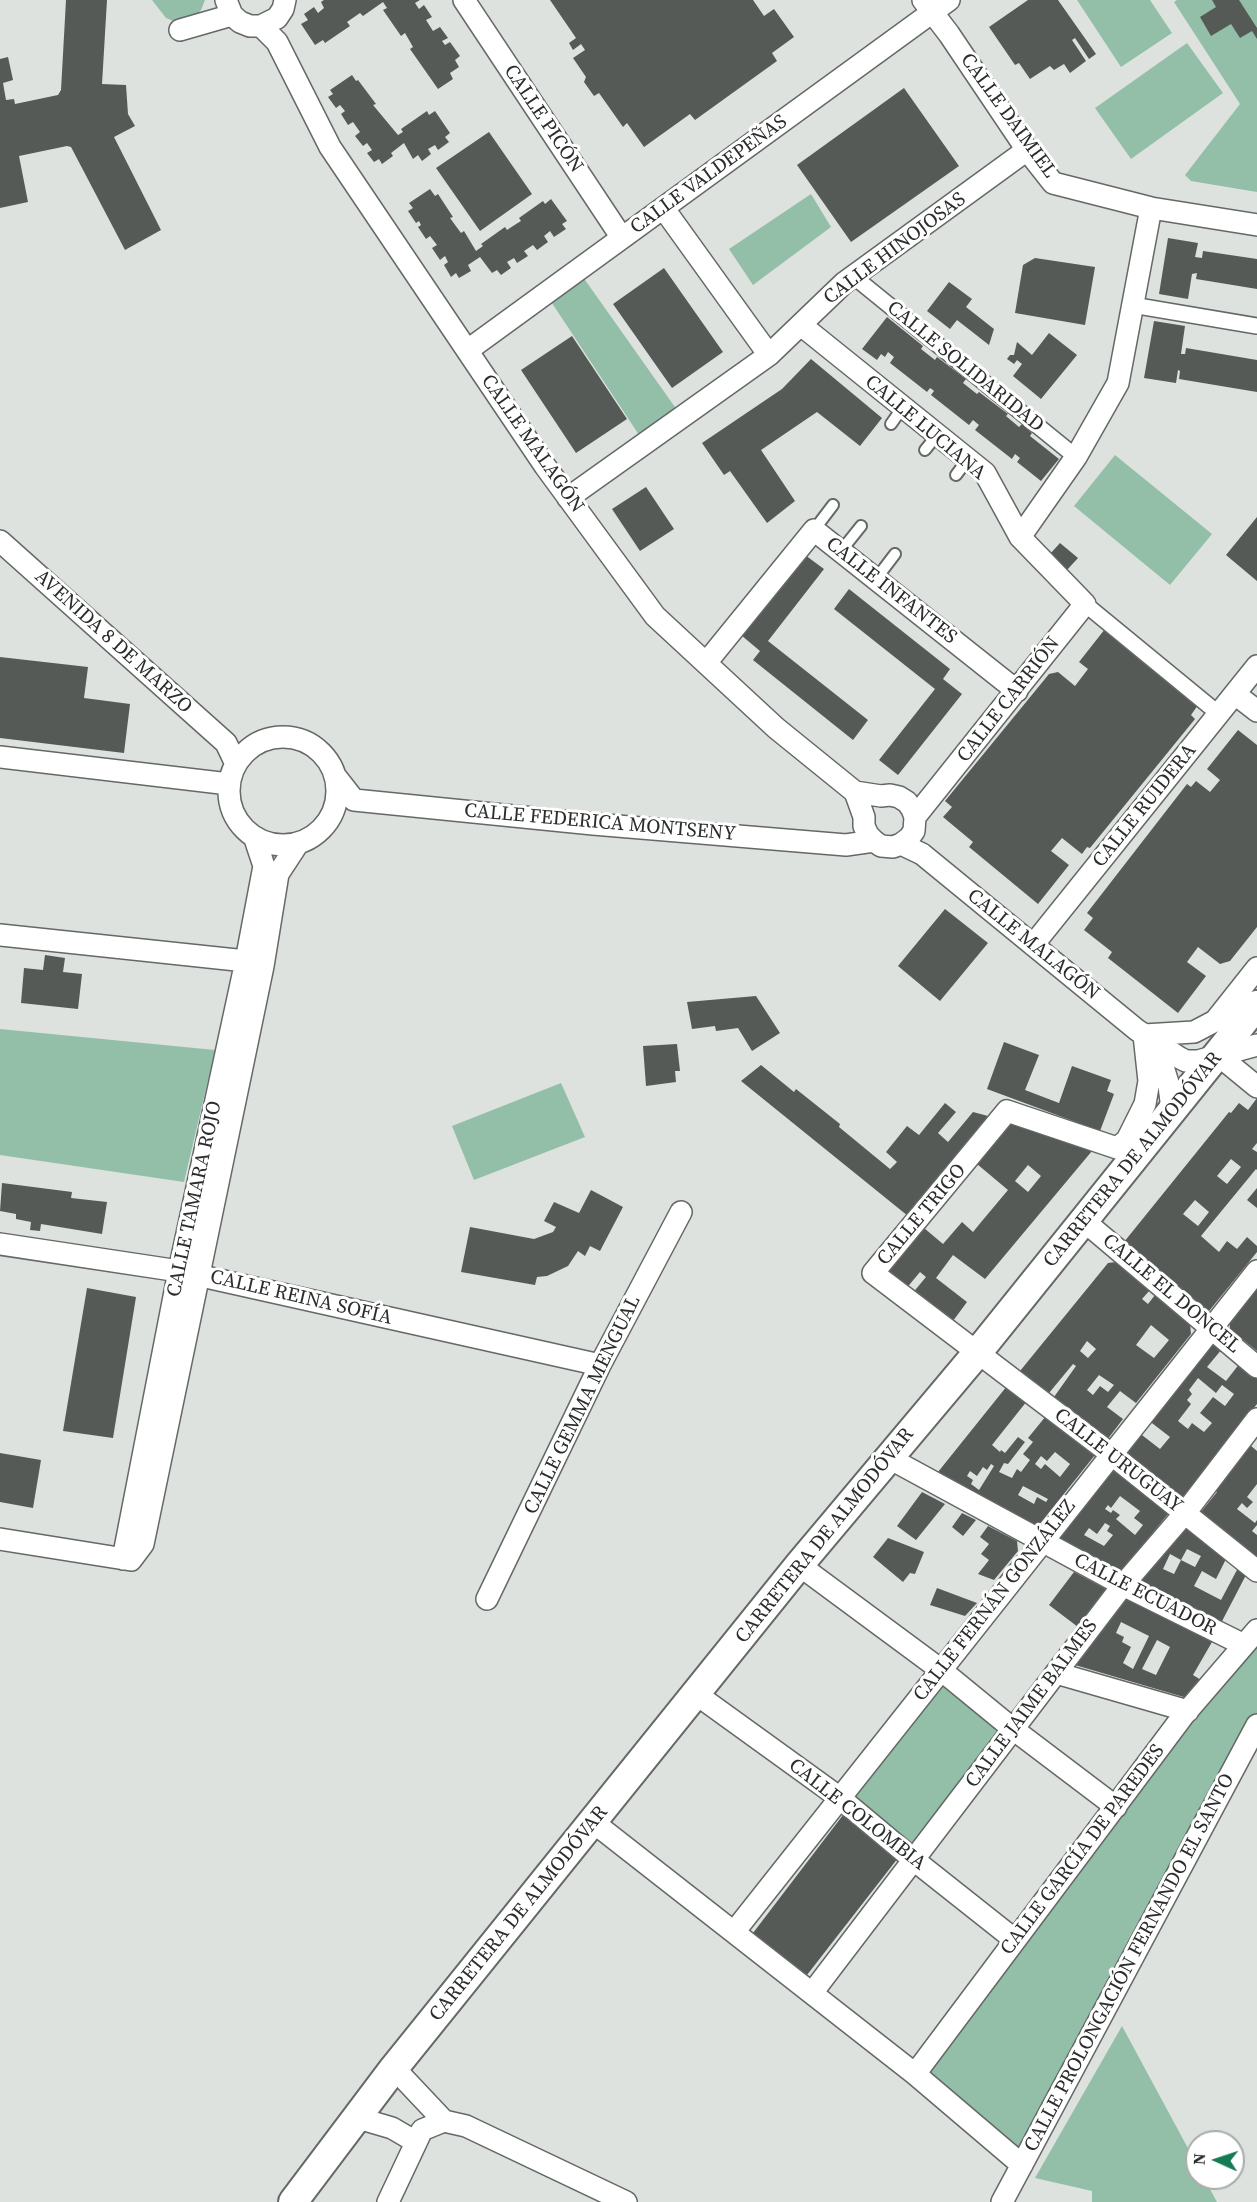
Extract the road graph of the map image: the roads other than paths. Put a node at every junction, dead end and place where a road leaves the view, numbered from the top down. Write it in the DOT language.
graph roads {
  1 [pos="464,0"];
  2 [pos="935,4"];
  3 [pos="229,8"];
  4 [pos="274,14"];
  5 [pos="180,30"];
  6 [pos="1027,150"];
  7 [pos="1151,208"];
  8 [pos="664,209"];
  9 [pos="1257,225"];
  10 [pos="622,238"];
  11 [pos="854,276"];
  12 [pos="1132,305"];
  13 [pos="801,325"];
  14 [pos="1257,326"];
  15 [pos="468,351"];
  16 [pos="770,355"];
  17 [pos="1076,458"];
  18 [pos="568,498"];
  19 [pos="833,505"];
  20 [pos="861,526"];
  21 [pos="814,530"];
  22 [pos="1020,537"];
  23 [pos="0,541"];
  24 [pos="841,551"];
  25 [pos="895,554"];
  26 [pos="876,579"];
  27 [pos="1085,604"];
  28 [pos="706,663"];
  29 [pos="1257,666"];
  30 [pos="1017,691"];
  31 [pos="1235,694"];
  32 [pos="1257,711"];
  33 [pos="1219,714"];
  34 [pos="226,743"];
  35 [pos="250,747"];
  36 [pos="0,757"];
  37 [pos="236,764"];
  38 [pos="336,777"];
  39 [pos="228,784"];
  40 [pos="855,792"];
  41 [pos="881,796"];
  42 [pos="354,800"];
  43 [pos="330,819"];
  44 [pos="909,823"];
  45 [pos="867,828"];
  46 [pos="255,839"];
  47 [pos="297,845"];
  48 [pos="0,935"];
  49 [pos="1033,945"];
  50 [pos="254,964"];
  51 [pos="1257,968"];
  52 [pos="1257,1005"];
  53 [pos="1144,1035"];
  54 [pos="1257,1045"];
  55 [pos="1218,1055"];
  56 [pos="1257,1087"];
  57 [pos="1187,1094"];
  58 [pos="1170,1116"];
  59 [pos="681,1212"];
  60 [pos="1084,1221"];
  61 [pos="0,1244"];
  62 [pos="1257,1271"];
  63 [pos="188,1273"];
  64 [pos="1212,1328"];
  65 [pos="978,1352"];
  66 [pos="600,1365"];
  67 [pos="1257,1367"];
  68 [pos="1257,1419"];
  69 [pos="1111,1454"];
  70 [pos="889,1458"];
  71 [pos="1185,1513"];
  72 [pos="0,1539"];
  73 [pos="1043,1541"];
  74 [pos="123,1559"];
  75 [pos="799,1565"];
  76 [pos="1257,1571"];
  77 [pos="1123,1585"];
  78 [pos="487,1599"];
  79 [pos="1250,1638"];
  80 [pos="942,1670"];
  81 [pos="1056,1672"];
  82 [pos="696,1694"];
  83 [pos="1188,1711"];
  84 [pos="1257,1725"];
  85 [pos="1013,1729"];
  86 [pos="840,1798"];
  87 [pos="1116,1807"];
  88 [pos="593,1822"];
  89 [pos="914,1860"];
  90 [pos="734,1932"];
  91 [pos="1015,1940"];
  92 [pos="812,1994"];
  93 [pos="394,2068"];
  94 [pos="915,2074"];
  95 [pos="358,2118"];
  96 [pos="444,2121"];
  97 [pos="416,2142"];
  98 [pos="1022,2165"];
  99 [pos="293,2202"];
  100 [pos="388,2202"];
  101 [pos="626,2202"];
  102 [pos="1002,2202"];
  1 -- 10 [label="street, CALLE PICÓN"];
  2 -- 6 [label="street, CALLE DAIMIEL"];
  2 -- 8 [label="street, CALLE VALDEPEÑAS"];
  3 -- 4 [label="street, CALLE MALAGÓN"];
  3 -- 5 [label="street"];
  4 -- 15 [label="street, CALLE MALAGÓN"];
  6 -- 7 [label="street, CALLE DAIMIEL"];
  6 -- 11 [label="street, CALLE HINOJOSAS"];
  7 -- 9 [label="street, CALLE DAIMIEL"];
  7 -- 12 [label="street"];
  8 -- 10 [label="street, CALLE VALDEPEÑAS"];
  8 -- 16 [label="street"];
  10 -- 15 [label="street, CALLE VALDEPEÑAS"];
  11 -- 13 [label="street, CALLE HINOJOSAS"];
  11 -- 17 [label="street, CALLE SOLIDARIDAD"];
  12 -- 14 [label="street"];
  12 -- 17 [label="street"];
  13 -- 16 [label="street, CALLE HINOJOSAS"];
  13 -- 22 [label="street, CALLE LUCIANA"];
  15 -- 18 [label="street, CALLE MALAGÓN"];
  16 -- 18 [label="street, CALLE HINOJOSAS"];
  17 -- 22 [label="street"];
  18 -- 28 [label="street, CALLE MALAGÓN"];
  19 -- 21 [label="lane"];
  20 -- 24 [label="lane"];
  21 -- 24 [label="street, CALLE INFANTES"];
  21 -- 28 [label="street, CALLE INFANTES"];
  22 -- 27 [label="street, CALLE LUCIANA"];
  23 -- 34 [label="street, AVENIDA 8 DE MARZO"];
  24 -- 26 [label="street, CALLE INFANTES"];
  25 -- 26 [label="lane"];
  26 -- 30 [label="street, CALLE INFANTES"];
  27 -- 30 [label="street, CALLE CARRIÓN"];
  27 -- 33 [label="street, CALLE LUCIANA"];
  28 -- 40 [label="street, CALLE MALAGÓN"];
  29 -- 31 [label="street, CALLE RUIDERA"];
  30 -- 44 [label="street, CALLE CARRIÓN"];
  31 -- 32 [label="street"];
  31 -- 33 [label="street, CALLE RUIDERA"];
  33 -- 49 [label="street, CALLE RUIDERA"];
  34 -- 35 [label="street"];
  34 -- 37 [label="street, AVENIDA 8 DE MARZO"];
  35 -- 37 [label="street"];
  35 -- 38 [label="street"];
  36 -- 39 [label="street"];
  37 -- 39 [label="street"];
  38 -- 42 [label="street"];
  38 -- 43 [label="street"];
  39 -- 46 [label="street"];
  40 -- 41 [label="street"];
  40 -- 45 [label="street"];
  41 -- 44 [label="street"];
  41 -- 45 [label="street"];
  42 -- 43 [label="street"];
  42 -- 45 [label="street, CALLE FEDERICA MONTSENY"];
  43 -- 47 [label="street"];
  44 -- 45 [label="street"];
  44 -- 49 [label="street, CALLE MALAGÓN"];
  46 -- 47 [label="street"];
  46 -- 50 [label="street, CALLE TAMARA ROJO"];
  47 -- 50 [label="street, CALLE TAMARA ROJO"];
  48 -- 50 [label="street"];
  49 -- 53 [label="street, CALLE MALAGÓN"];
  50 -- 63 [label="street, CALLE TAMARA ROJO"];
  51 -- 53 [label="street"];
  52 -- 55 [label="main road, CARRETERA DE ALMODÓVAR"];
  53 -- 55 [label="street, CALLE MALAGÓN"];
  53 -- 57 [label="street, CALLE MALAGÓN"];
  53 -- 58 [label="street, CALLE MALAGÓN"];
  53 -- 65 [label="street, CALLE TRIGO"];
  54 -- 55 [label="street, CALLE MALAGÓN"];
  55 -- 56 [label="street"];
  55 -- 57 [label="main road, CARRETERA DE ALMODÓVAR"];
  57 -- 58 [label="main road, CARRETERA DE ALMODÓVAR"];
  58 -- 60 [label="main road, CARRETERA DE ALMODÓVAR"];
  59 -- 66 [label="street, CALLE GEMMA MENGUAL"];
  60 -- 64 [label="street, CALLE EL DONCEL"];
  60 -- 65 [label="main road, CARRETERA DE ALMODÓVAR"];
  61 -- 63 [label="street, CALLE REINA SOFÍA"];
  62 -- 64 [label="street, CALLE FERNÁN GONZÁLEZ"];
  63 -- 66 [label="street, CALLE REINA SOFÍA"];
  63 -- 74 [label="street, CALLE TAMARA ROJO"];
  63 -- 74 [label="street, CALLE TAMARA ROJO"];
  64 -- 67 [label="street, CALLE EL DONCEL"];
  64 -- 69 [label="street, CALLE FERNÁN GONZÁLEZ"];
  65 -- 69 [label="street, CALLE URUGUAY"];
  65 -- 70 [label="main road, CARRETERA DE ALMODÓVAR"];
  66 -- 78 [label="street, CALLE GEMMA MENGUAL"];
  68 -- 71 [label="street, CALLE JAIME BALMES"];
  69 -- 71 [label="street, CALLE URUGUAY"];
  69 -- 73 [label="street, CALLE FERNÁN GONZÁLEZ"];
  70 -- 73 [label="street, CALLE ECUADOR"];
  70 -- 75 [label="main road, CARRETERA DE ALMODÓVAR"];
  71 -- 76 [label="street, CALLE URUGUAY"];
  71 -- 77 [label="street, CALLE JAIME BALMES"];
  72 -- 74 [label="street"];
  73 -- 77 [label="street, CALLE ECUADOR"];
  73 -- 80 [label="street, CALLE FERNÁN GONZÁLEZ"];
  75 -- 80 [label="street"];
  75 -- 82 [label="main road, CARRETERA DE ALMODÓVAR"];
  77 -- 79 [label="street, CALLE ECUADOR"];
  77 -- 81 [label="street, CALLE JAIME BALMES"];
  79 -- 83 [label="street, CALLE GARCÍA DE PAREDES"];
  80 -- 85 [label="street"];
  80 -- 86 [label="street, CALLE FERNÁN GONZÁLEZ"];
  81 -- 83 [label="street"];
  81 -- 85 [label="street, CALLE JAIME BALMES"];
  82 -- 86 [label="street, CALLE COLOMBIA"];
  82 -- 88 [label="main road, CARRETERA DE ALMODÓVAR"];
  83 -- 87 [label="street, CALLE GARCÍA DE PAREDES"];
  84 -- 98 [label="street, CALLE PROLONGACIÓN FERNANDO EL SANTO"];
  85 -- 87 [label="street"];
  85 -- 89 [label="street, CALLE JAIME BALMES"];
  86 -- 89 [label="street, CALLE COLOMBIA"];
  86 -- 90 [label="street, CALLE FERNÁN GONZÁLEZ"];
  87 -- 91 [label="street, CALLE GARCÍA DE PAREDES"];
  88 -- 90 [label="street"];
  88 -- 93 [label="main road, CARRETERA DE ALMODÓVAR"];
  89 -- 91 [label="street, CALLE COLOMBIA"];
  89 -- 92 [label="street, CALLE JAIME BALMES"];
  90 -- 92 [label="street"];
  91 -- 94 [label="street, CALLE GARCÍA DE PAREDES"];
  92 -- 94 [label="street"];
  93 -- 95 [label="main road, CARRETERA DE ALMODÓVAR"];
  93 -- 96 [label="street"];
  94 -- 98 [label="street"];
  95 -- 97 [label="street"];
  95 -- 99 [label="main road, CARRETERA DE ALMODÓVAR"];
  96 -- 97 [label="street"];
  96 -- 101 [label="street"];
  97 -- 100 [label="street"];
  98 -- 102 [label="street, CALLE PROLONGACIÓN FERNANDO EL SANTO"];
}
